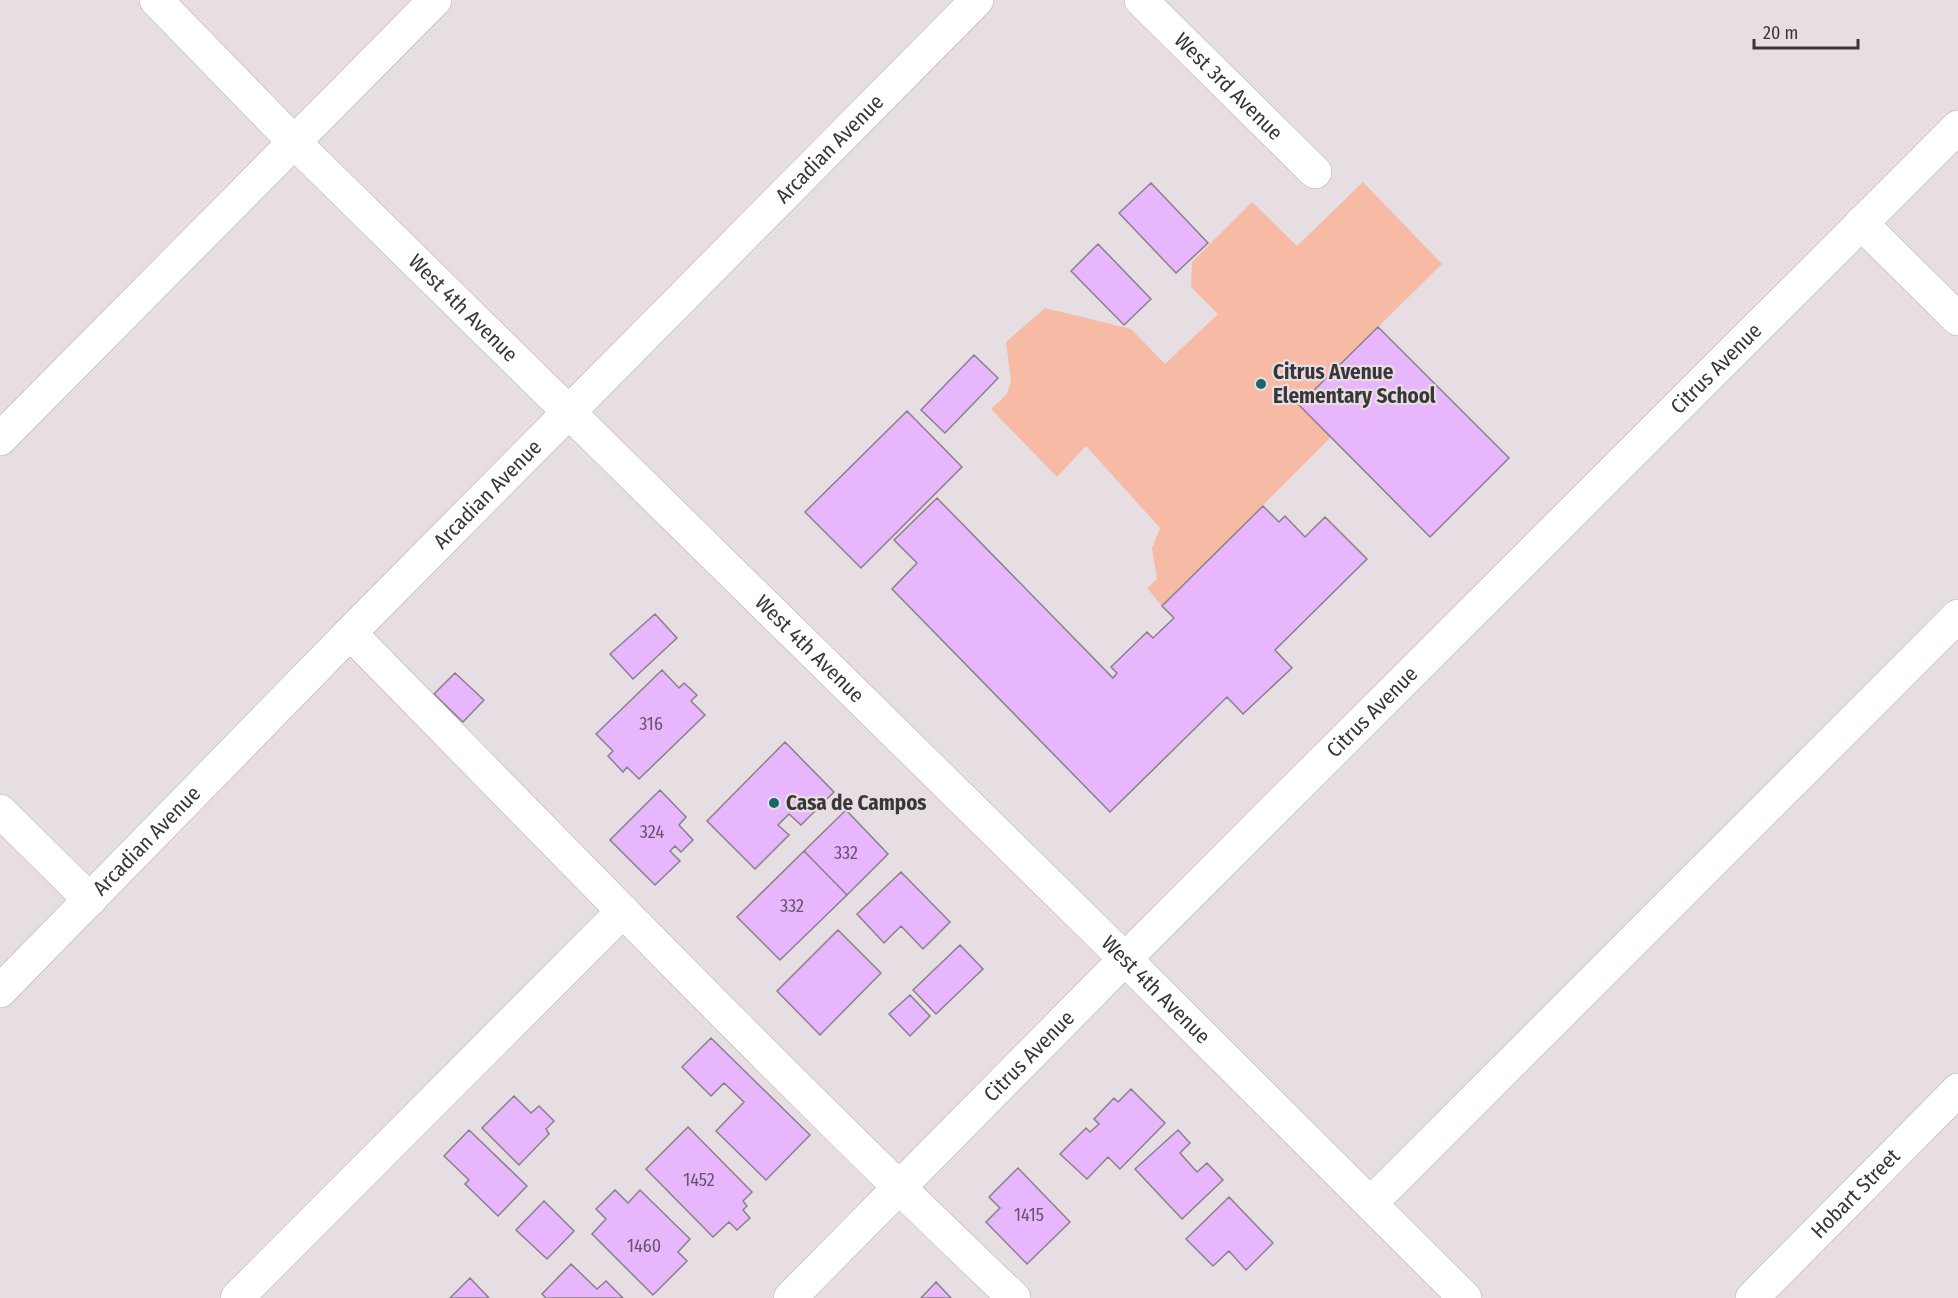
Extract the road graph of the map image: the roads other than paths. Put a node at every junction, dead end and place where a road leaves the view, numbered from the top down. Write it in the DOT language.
graph roads {
  1 [pos="156,0"];
  2 [pos="435,0"];
  3 [pos="977,0"];
  4 [pos="1141,0"];
  5 [pos="1958,127"];
  6 [pos="294,142"];
  7 [pos="1315,172"];
  8 [pos="1861,223"];
  9 [pos="1958,319"];
  10 [pos="568,412"];
  11 [pos="0,440"];
  12 [pos="1958,616"];
  13 [pos="350,633"];
  14 [pos="0,811"];
  15 [pos="90,900"];
  16 [pos="623,911"];
  17 [pos="1125,959"];
  18 [pos="0,991"];
  19 [pos="1958,1090"];
  20 [pos="899,1189"];
  21 [pos="1371,1203"];
  22 [pos="237,1298"];
  23 [pos="790,1298"];
  24 [pos="1014,1298"];
  25 [pos="1465,1298"];
  26 [pos="1752,1298"];
  1 -- 6 [label="street, West 4th Avenue"];
  2 -- 6 [label="street"];
  3 -- 10 [label="street, Arcadian Avenue"];
  4 -- 7 [label="street, West 3rd Avenue"];
  5 -- 8 [label="street, Citrus Avenue"];
  6 -- 10 [label="street, West 4th Avenue"];
  6 -- 11 [label="street"];
  8 -- 9 [label="street"];
  8 -- 17 [label="street, Citrus Avenue"];
  10 -- 13 [label="street, Arcadian Avenue"];
  10 -- 17 [label="street, West 4th Avenue"];
  12 -- 21 [label="street"];
  13 -- 15 [label="street, Arcadian Avenue"];
  13 -- 16 [label="street"];
  14 -- 15 [label="street"];
  15 -- 18 [label="street, Arcadian Avenue"];
  16 -- 20 [label="street"];
  16 -- 22 [label="street"];
  17 -- 20 [label="street, Citrus Avenue"];
  17 -- 21 [label="street, West 4th Avenue"];
  19 -- 26 [label="street, Hobart Street"];
  20 -- 23 [label="street, Citrus Avenue"];
  20 -- 24 [label="street"];
  21 -- 25 [label="street, West 4th Avenue"];
}
